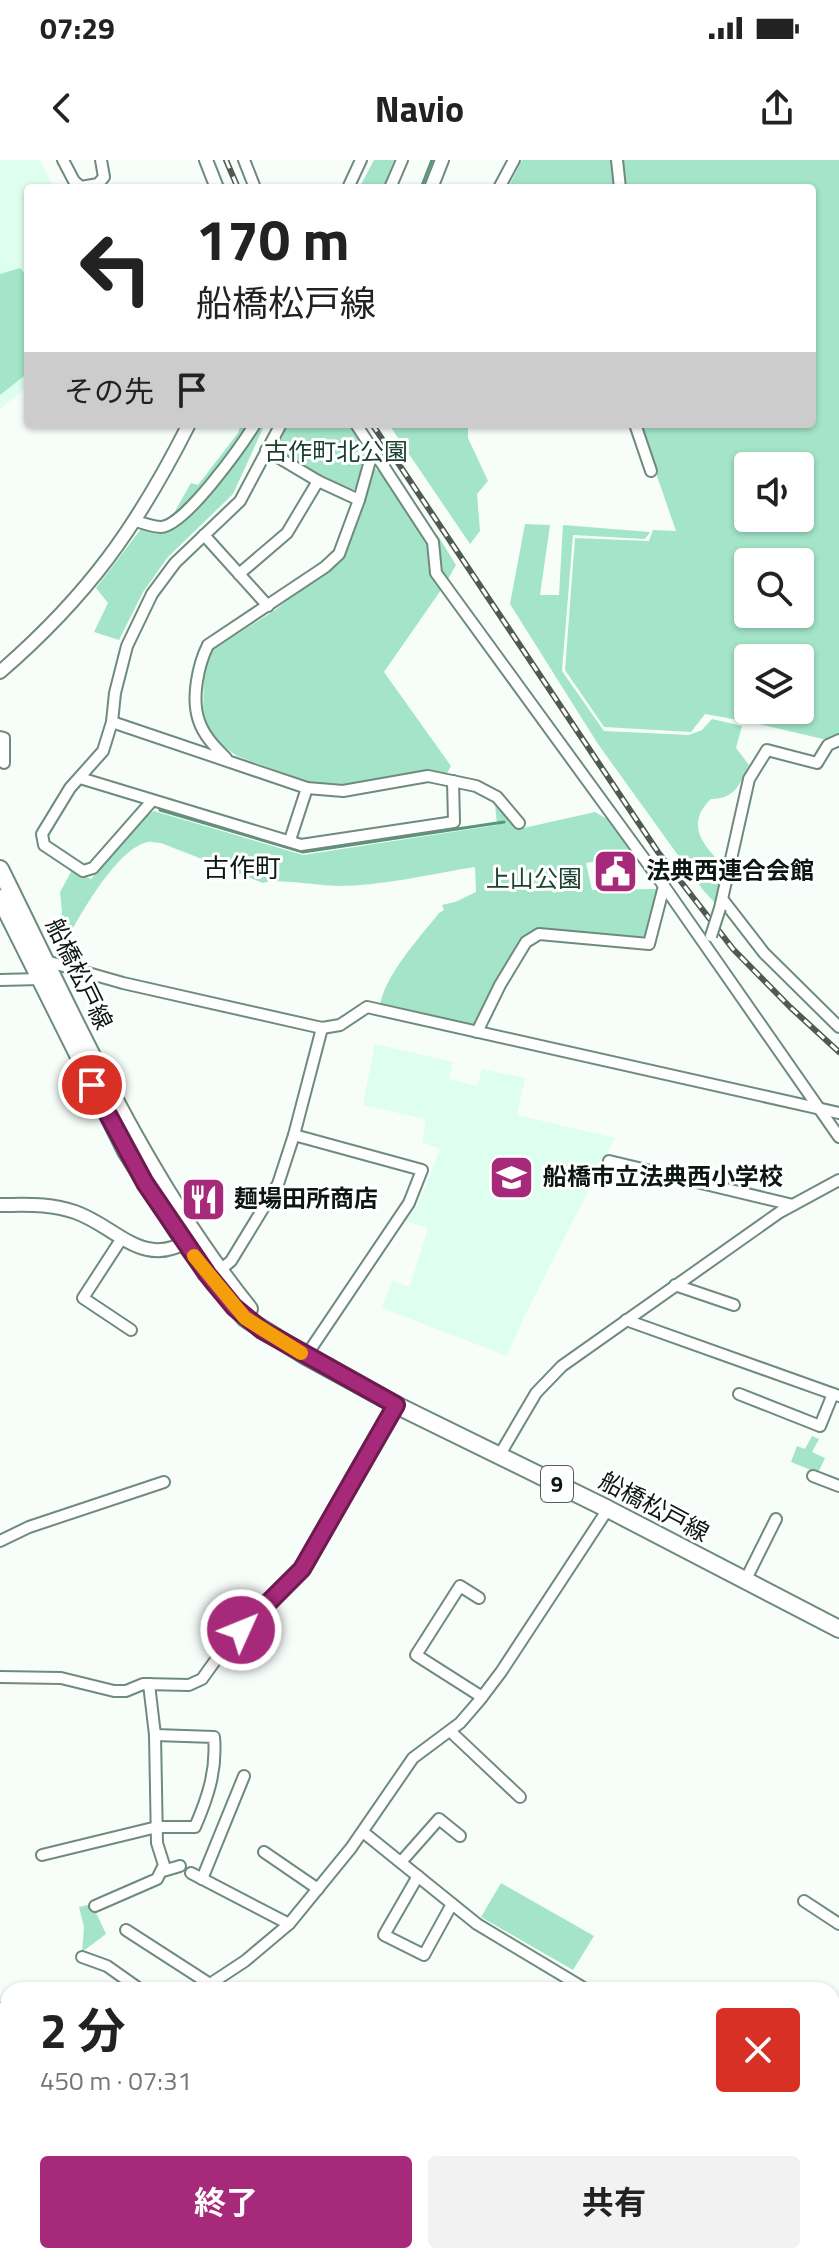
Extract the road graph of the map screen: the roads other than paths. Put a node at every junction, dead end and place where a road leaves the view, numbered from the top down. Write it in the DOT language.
graph roads {
  1 [pos="63,160"];
  2 [pos="101,160"];
  3 [pos="206,160"];
  4 [pos="244,160"];
  5 [pos="361,160"];
  6 [pos="402,160"];
  7 [pos="442,160"];
  8 [pos="514,160"];
  9 [pos="617,160"];
  10 [pos="78,184"];
  11 [pos="98,184"];
  12 [pos="215,184"];
  13 [pos="253,184"];
  14 [pos="350,184"];
  15 [pos="392,184"];
  16 [pos="433,184"];
  17 [pos="501,184"];
  18 [pos="620,184"];
  19 [pos="187,428"];
  20 [pos="253,428"];
  21 [pos="279,428"];
  22 [pos="359,428"];
  23 [pos="636,428"];
  24 [pos="266,450"];
  25 [pos="373,450"];
  26 [pos="651,471"];
  27 [pos="318,481"];
  28 [pos="359,500"];
  29 [pos="136,521"];
  30 [pos="204,535"];
  31 [pos="239,574"];
  32 [pos="268,606"];
  33 [pos="0,672"];
  34 [pos="112,722"];
  35 [pos="0,737"];
  36 [pos="839,740"];
  37 [pos="230,762"];
  38 [pos="4,763"];
  39 [pos="80,778"];
  40 [pos="453,781"];
  41 [pos="307,788"];
  42 [pos="151,802"];
  43 [pos="519,823"];
  44 [pos="290,840"];
  45 [pos="0,869"];
  46 [pos="664,886"];
  47 [pos="0,898"];
  48 [pos="722,904"];
  49 [pos="708,948"];
  50 [pos="46,961"];
  51 [pos="40,979"];
  52 [pos="0,980"];
  53 [pos="839,1027"];
  54 [pos="322,1028"];
  55 [pos="477,1032"];
  56 [pos="820,1108"];
  57 [pos="839,1113"];
  58 [pos="294,1135"];
  59 [pos="839,1137"];
  60 [pos="609,1161"];
  61 [pos="839,1180"];
  62 [pos="0,1205"];
  63 [pos="793,1205"];
  64 [pos="122,1238"];
  65 [pos="190,1240"];
  66 [pos="220,1270"];
  67 [pos="675,1285"];
  68 [pos="734,1305"];
  69 [pos="626,1320"];
  70 [pos="131,1330"];
  71 [pos="276,1337"];
  72 [pos="306,1356"];
  73 [pos="739,1394"];
  74 [pos="836,1395"];
  75 [pos="396,1405"];
  76 [pos="499,1456"];
  77 [pos="813,1476"];
  78 [pos="164,1482"];
  79 [pos="839,1486"];
  80 [pos="608,1509"];
  81 [pos="776,1519"];
  82 [pos="0,1541"];
  83 [pos="745,1581"];
  84 [pos="479,1598"];
  85 [pos="839,1629"];
  86 [pos="0,1677"];
  87 [pos="149,1684"];
  88 [pos="482,1697"];
  89 [pos="450,1731"];
  90 [pos="155,1735"];
  91 [pos="244,1776"];
  92 [pos="520,1797"];
  93 [pos="157,1827"];
  94 [pos="363,1832"];
  95 [pos="460,1836"];
  96 [pos="264,1852"];
  97 [pos="42,1855"];
  98 [pos="401,1862"];
  99 [pos="180,1866"];
  100 [pos="163,1871"];
  101 [pos="418,1876"];
  102 [pos="318,1889"];
  103 [pos="804,1901"];
  104 [pos="452,1904"];
  105 [pos="95,1906"];
  106 [pos="289,1924"];
  107 [pos="839,1924"];
  108 [pos="126,1930"];
  109 [pos="82,1957"];
  110 [pos="130,1982"];
  111 [pos="201,1982"];
  112 [pos="218,1982"];
  113 [pos="573,1982"];
  114 [pos="0,2008"];
  115 [pos="0,2034"];
  1 -- 10 [label="street"];
  2 -- 11 [label="street"];
  3 -- 12 [label="street"];
  4 -- 13 [label="street"];
  5 -- 14 [label="street"];
  6 -- 15 [label="street"];
  7 -- 16 [label="street"];
  8 -- 17 [label="street"];
  9 -- 18 [label="street"];
  19 -- 29 [label="street"];
  20 -- 29 [label="street"];
  21 -- 24 [label="street"];
  22 -- 25 [label="street"];
  23 -- 26 [label="street"];
  24 -- 27 [label="street"];
  24 -- 30 [label="street"];
  25 -- 28 [label="street"];
  25 -- 46 [label="street"];
  27 -- 28 [label="street"];
  27 -- 31 [label="street"];
  28 -- 32 [label="street"];
  29 -- 33 [label="street"];
  30 -- 31 [label="street"];
  30 -- 34 [label="street"];
  31 -- 32 [label="street"];
  32 -- 37 [label="street"];
  34 -- 37 [label="street"];
  34 -- 39 [label="street"];
  35 -- 38 [label="street"];
  36 -- 48 [label="street"];
  37 -- 41 [label="street"];
  39 -- 42 [label="street"];
  39 -- 42 [label="street"];
  40 -- 41 [label="street"];
  40 -- 43 [label="street"];
  40 -- 44 [label="street"];
  41 -- 44 [label="street"];
  42 -- 44 [label="street"];
  45 -- 50 [label="main road, 船橋松戸線 / 9"];
  46 -- 49 [label="street"];
  46 -- 55 [label="street"];
  47 -- 51 [label="main road, 船橋松戸線 / 9"];
  48 -- 49 [label="street, bridge"];
  48 -- 53 [label="street"];
  49 -- 56 [label="street"];
  50 -- 54 [label="street"];
  50 -- 65 [label="main road, 船橋松戸線 / 9"];
  51 -- 52 [label="street"];
  51 -- 65 [label="main road, 船橋松戸線 / 9"];
  54 -- 55 [label="street"];
  54 -- 58 [label="street"];
  55 -- 56 [label="street"];
  56 -- 57 [label="street"];
  56 -- 59 [label="street"];
  58 -- 66 [label="street"];
  58 -- 72 [label="street"];
  60 -- 63 [label="street"];
  61 -- 63 [label="street"];
  62 -- 64 [label="street"];
  63 -- 67 [label="street"];
  64 -- 65 [label="street"];
  64 -- 70 [label="street"];
  65 -- 66 [label="main road, 船橋松戸線 / 9"];
  65 -- 71 [label="main road, 船橋松戸線 / 9"];
  66 -- 71 [label="main road, 船橋松戸線 / 9"];
  67 -- 68 [label="street"];
  67 -- 69 [label="street"];
  69 -- 74 [label="street"];
  69 -- 76 [label="street"];
  71 -- 72 [label="main road, 船橋松戸線 / 9"];
  72 -- 75 [label="main road, 船橋松戸線 / 9"];
  73 -- 74 [label="street"];
  75 -- 76 [label="main road, 船橋松戸線 / 9"];
  75 -- 87 [label="street"];
  76 -- 80 [label="main road, 船橋松戸線 / 9"];
  77 -- 79 [label="street"];
  78 -- 82 [label="street"];
  80 -- 83 [label="main road, 船橋松戸線 / 9"];
  80 -- 88 [label="street"];
  81 -- 83 [label="street"];
  83 -- 85 [label="main road, 船橋松戸線 / 9"];
  84 -- 88 [label="street"];
  86 -- 87 [label="street"];
  87 -- 90 [label="street"];
  88 -- 89 [label="street"];
  89 -- 92 [label="street"];
  89 -- 94 [label="street"];
  90 -- 93 [label="street"];
  90 -- 93 [label="street"];
  91 -- 106 [label="street"];
  93 -- 97 [label="street"];
  93 -- 100 [label="street"];
  94 -- 98 [label="street"];
  94 -- 102 [label="street"];
  95 -- 98 [label="street"];
  96 -- 102 [label="street"];
  98 -- 101 [label="street"];
  99 -- 100 [label="street"];
  100 -- 105 [label="street"];
  101 -- 104 [label="street"];
  101 -- 104 [label="street"];
  102 -- 106 [label="street"];
  103 -- 107 [label="street"];
  104 -- 113 [label="street"];
  106 -- 112 [label="street"];
  108 -- 111 [label="street"];
  109 -- 110 [label="street"];
  114 -- 115 [label="street"];
}
